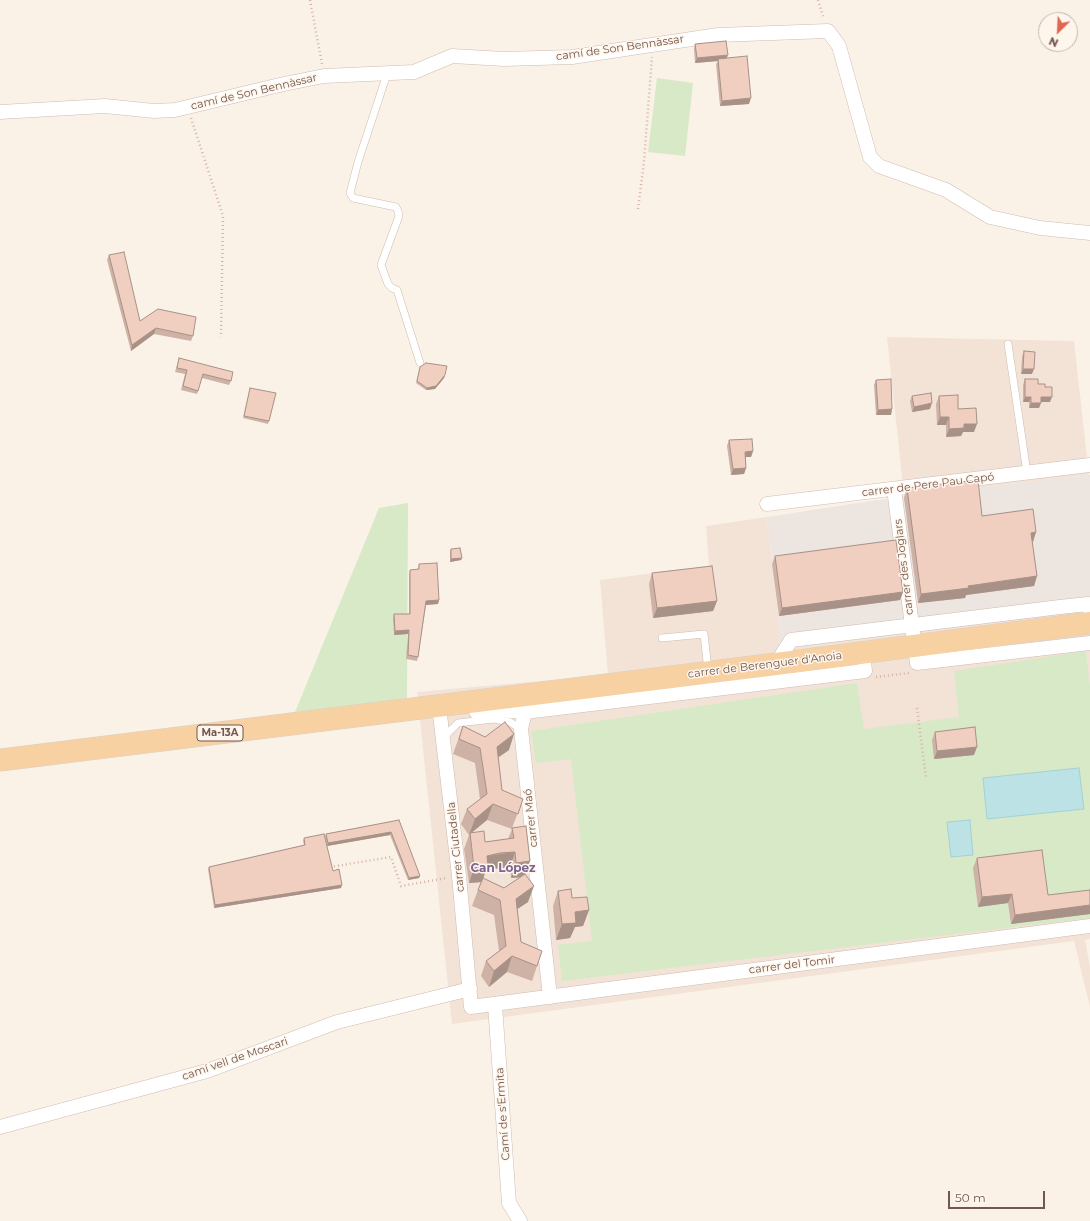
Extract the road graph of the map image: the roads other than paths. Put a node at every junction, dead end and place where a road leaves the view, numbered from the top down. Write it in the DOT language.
graph roads {
  1 [pos="387,74"];
  2 [pos="0,112"];
  3 [pos="1090,233"];
  4 [pos="1008,344"];
  5 [pos="420,364"];
  6 [pos="1090,465"];
  7 [pos="1027,473"];
  8 [pos="894,489"];
  9 [pos="767,504"];
  10 [pos="1090,610"];
  11 [pos="1090,623"];
  12 [pos="913,636"];
  13 [pos="662,638"];
  14 [pos="1090,643"];
  15 [pos="863,653"];
  16 [pos="776,664"];
  17 [pos="708,672"];
  18 [pos="439,706"];
  19 [pos="525,712"];
  20 [pos="521,729"];
  21 [pos="443,738"];
  22 [pos="0,760"];
  23 [pos="1090,926"];
  24 [pos="470,989"];
  25 [pos="550,997"];
  26 [pos="495,1004"];
  27 [pos="0,1127"];
  28 [pos="520,1221"];
  1 -- 2 [label="street, camí de Son Bennàssar"];
  1 -- 3 [label="street, camí de Son Bennàssar"];
  1 -- 5 [label="lane"];
  4 -- 7 [label="lane"];
  6 -- 7 [label="street, carrer de Pere Pau Capó"];
  7 -- 8 [label="street, carrer de Pere Pau Capó"];
  8 -- 9 [label="street, carrer de Pere Pau Capó"];
  8 -- 12 [label="street, carrer des Joglars"];
  10 -- 12 [label="street"];
  11 -- 12 [label="main road, carrer de Berenguer d'Anoia"];
  12 -- 14 [label="street, carrer des Joglars"];
  12 -- 15 [label="main road, carrer de Berenguer d'Anoia"];
  12 -- 16 [label="street"];
  13 -- 17 [label="lane"];
  15 -- 16 [label="main road, carrer de Berenguer d'Anoia"];
  15 -- 19 [label="street"];
  16 -- 17 [label="main road, carrer de Berenguer d'Anoia"];
  17 -- 18 [label="main road, carrer de Berenguer d'Anoia"];
  18 -- 19 [label="street"];
  18 -- 21 [label="street, carrer Ciutadella"];
  18 -- 22 [label="main road, Ma-13A"];
  19 -- 20 [label="street, carrer Maó"];
  20 -- 21 [label="lane"];
  20 -- 25 [label="street, carrer Maó"];
  21 -- 24 [label="street, carrer Ciutadella"];
  23 -- 25 [label="street, carrer del Tomir"];
  24 -- 26 [label="street, carrer Ciutadella"];
  24 -- 27 [label="street, camí vell de Moscari"];
  25 -- 26 [label="street, carrer del Tomir"];
  26 -- 28 [label="street, Camí de s'Ermita"];
}
